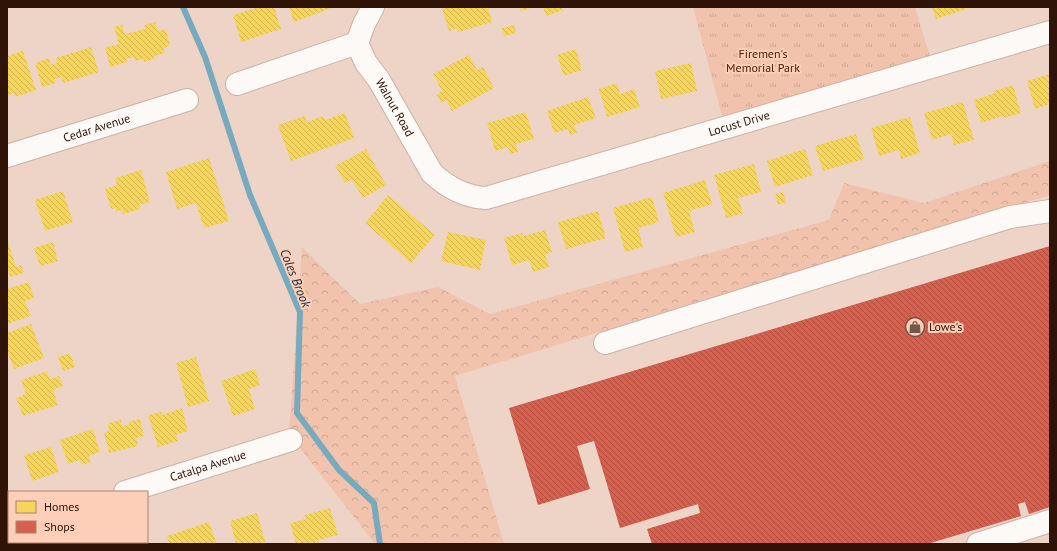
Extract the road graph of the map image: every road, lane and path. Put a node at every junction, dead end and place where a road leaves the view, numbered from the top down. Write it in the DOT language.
graph roads {
  1 [pos="373,7"];
  2 [pos="1050,32"];
  3 [pos="357,43"];
  4 [pos="237,84"];
  5 [pos="187,100"];
  6 [pos="7,156"];
  7 [pos="432,173"];
  8 [pos="1050,211"];
  9 [pos="606,343"];
  10 [pos="291,440"];
  11 [pos="128,491"];
  12 [pos="1050,521"];
  13 [pos="978,544"];
  1 -- 3 [label="street"];
  2 -- 7 [label="street, Locust Drive"];
  3 -- 4 [label="street"];
  3 -- 7 [label="street, Walnut Road"];
  5 -- 6 [label="street, Cedar Avenue"];
  8 -- 9 [label="street"];
  10 -- 11 [label="street, Catalpa Avenue"];
  12 -- 13 [label="street"];
}
